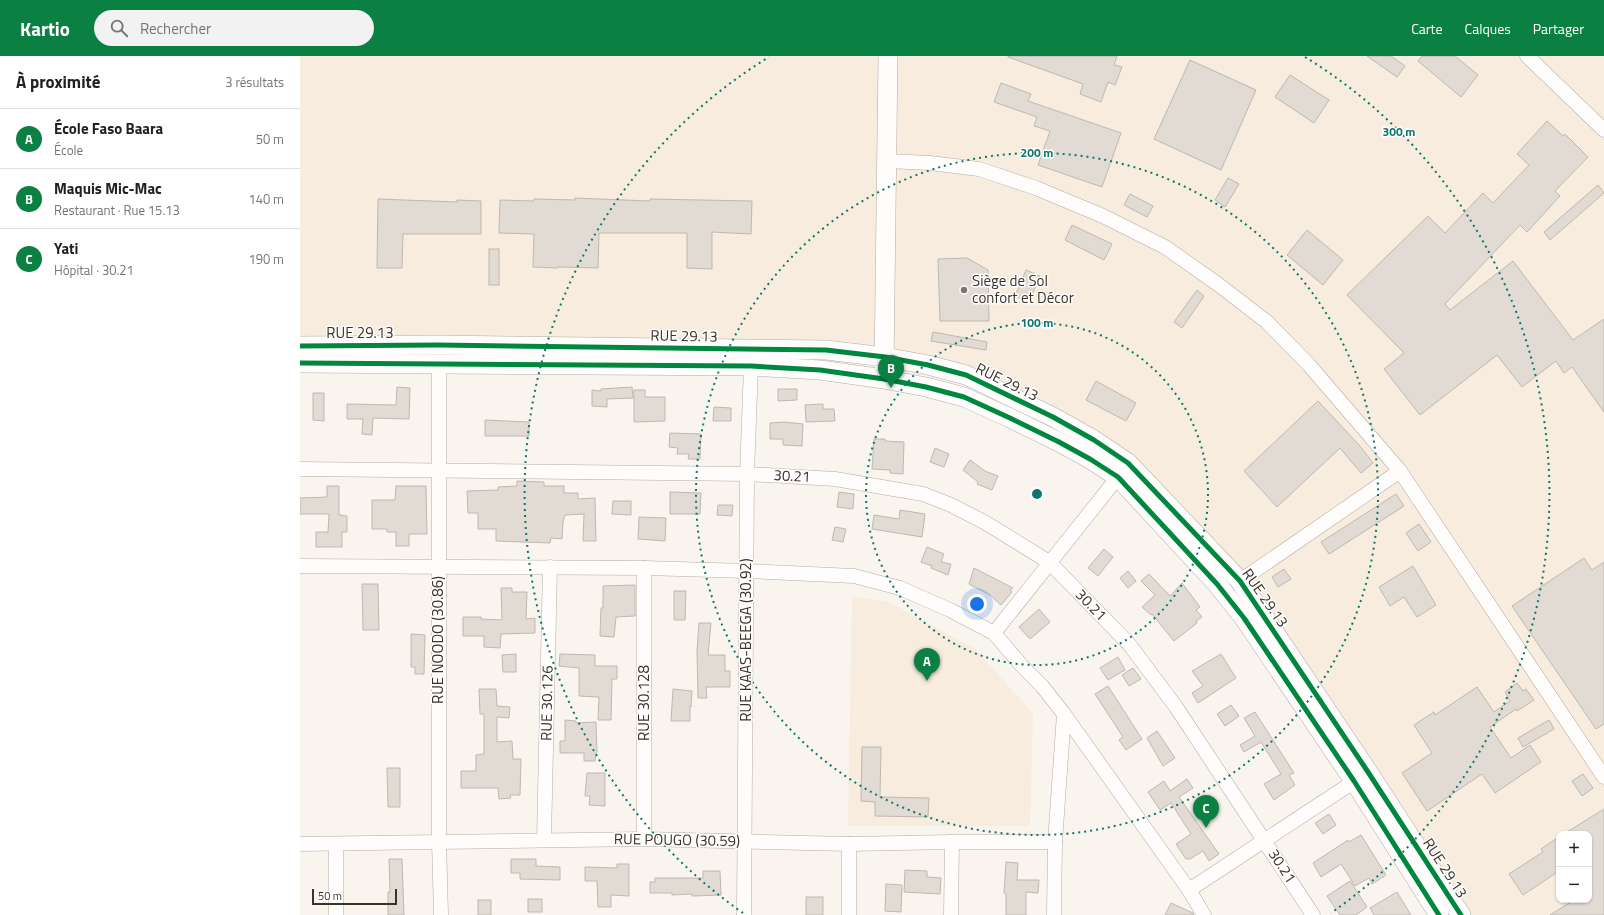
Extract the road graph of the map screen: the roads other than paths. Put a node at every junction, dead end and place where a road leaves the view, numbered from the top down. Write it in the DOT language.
graph roads {
  1 [pos="888,56"];
  2 [pos="1527,56"];
  3 [pos="1604,130"];
  4 [pos="888,160"];
  5 [pos="300,346"];
  6 [pos="885,357"];
  7 [pos="300,363"];
  8 [pos="439,365"];
  9 [pos="751,366"];
  10 [pos="884,378"];
  11 [pos="300,469"];
  12 [pos="438,471"];
  13 [pos="1400,471"];
  14 [pos="747,474"];
  15 [pos="1118,477"];
  16 [pos="1049,562"];
  17 [pos="300,566"];
  18 [pos="438,567"];
  19 [pos="550,567"];
  20 [pos="644,568"];
  21 [pos="747,571"];
  22 [pos="1240,581"];
  23 [pos="994,633"];
  24 [pos="1064,714"];
  25 [pos="1361,777"];
  26 [pos="1604,777"];
  27 [pos="544,839"];
  28 [pos="644,839"];
  29 [pos="1265,840"];
  30 [pos="439,841"];
  31 [pos="744,841"];
  32 [pos="952,842"];
  33 [pos="1055,842"];
  34 [pos="300,844"];
  35 [pos="336,844"];
  36 [pos="849,844"];
  37 [pos="1189,890"];
  38 [pos="336,915"];
  39 [pos="441,915"];
  40 [pos="744,915"];
  41 [pos="849,915"];
  42 [pos="951,915"];
  43 [pos="1054,915"];
  44 [pos="1204,915"];
  45 [pos="1313,915"];
  46 [pos="1439,915"];
  47 [pos="1461,915"];
  1 -- 4 [label="main road"];
  2 -- 3 [label="street"];
  4 -- 6 [label="main road"];
  4 -- 13 [label="street"];
  5 -- 6 [label="main road, RUE 29.13"];
  6 -- 10 [label="main road"];
  6 -- 22 [label="main road, RUE 29.13"];
  7 -- 8 [label="main road"];
  8 -- 9 [label="main road"];
  8 -- 12 [label="street, RUE NOODO (30.86)"];
  9 -- 10 [label="main road"];
  9 -- 14 [label="street, RUE KAAS-BEEGA (30.92)"];
  10 -- 15 [label="main road"];
  11 -- 12 [label="street, 30.21"];
  12 -- 14 [label="street, 30.21"];
  12 -- 18 [label="street, RUE NOODO (30.86)"];
  13 -- 22 [label="street"];
  13 -- 26 [label="street"];
  14 -- 16 [label="street, 30.21 / 30.21"];
  14 -- 21 [label="street, RUE KAAS-BEEGA (30.92)"];
  15 -- 16 [label="street"];
  15 -- 25 [label="main road"];
  16 -- 23 [label="street"];
  16 -- 29 [label="street, 30.21 / 30.21"];
  17 -- 18 [label="street"];
  18 -- 19 [label="street"];
  18 -- 30 [label="street, RUE NOODO (30.86)"];
  19 -- 20 [label="street"];
  19 -- 27 [label="street, RUE 30.126"];
  20 -- 21 [label="street"];
  20 -- 28 [label="street, RUE 30.128"];
  21 -- 23 [label="street"];
  21 -- 31 [label="street, RUE KAAS-BEEGA (30.92)"];
  22 -- 25 [label="main road, RUE 29.13"];
  23 -- 24 [label="street"];
  24 -- 33 [label="street"];
  24 -- 37 [label="street"];
  25 -- 29 [label="street"];
  25 -- 46 [label="main road"];
  25 -- 47 [label="main road, RUE 29.13"];
  27 -- 28 [label="street, RUE POUGO (30.59)"];
  27 -- 30 [label="street, RUE POUGO (30.59)"];
  28 -- 31 [label="street, RUE POUGO (30.59)"];
  29 -- 37 [label="street"];
  29 -- 45 [label="street, 30.21 / 30.21"];
  30 -- 35 [label="street, RUE POUGO (30.59)"];
  30 -- 39 [label="street, RUE NOODO (30.86)"];
  31 -- 36 [label="street, RUE POUGO (30.59)"];
  31 -- 40 [label="street, RUE KAAS-BEEGA (30.92)"];
  32 -- 33 [label="street, RUE POUGO (30.59)"];
  32 -- 36 [label="street, RUE POUGO (30.59)"];
  32 -- 42 [label="street"];
  33 -- 43 [label="street"];
  34 -- 35 [label="street, RUE POUGO (30.59)"];
  35 -- 38 [label="street"];
  36 -- 41 [label="street"];
  37 -- 44 [label="street"];
}
